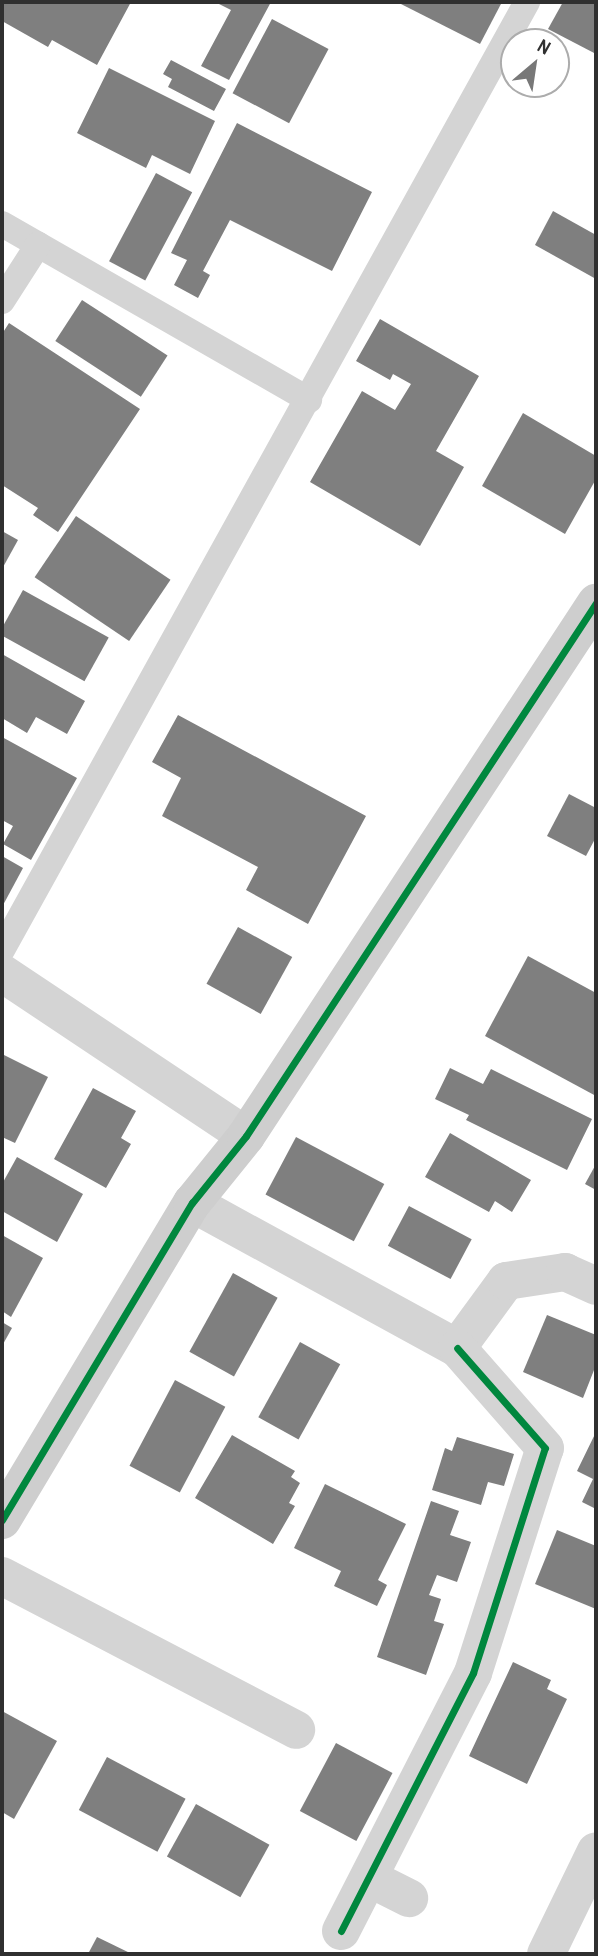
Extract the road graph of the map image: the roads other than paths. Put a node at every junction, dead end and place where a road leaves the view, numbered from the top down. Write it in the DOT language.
graph roads {
  1 [pos="527,2"];
  2 [pos="2,224"];
  3 [pos="38,246"];
  4 [pos="2,301"];
  5 [pos="309,400"];
  6 [pos="596,603"];
  7 [pos="2,950"];
  8 [pos="2,973"];
  9 [pos="246,1136"];
  10 [pos="192,1203"];
  11 [pos="596,1286"];
  12 [pos="457,1348"];
  13 [pos="2,1520"];
  14 [pos="2,1576"];
  15 [pos="296,1730"];
  16 [pos="596,1851"];
  17 [pos="369,1878"];
  18 [pos="409,1898"];
  19 [pos="341,1931"];
  20 [pos="546,1954"];
  1 -- 5 [label="lane"];
  2 -- 3 [label="lane"];
  3 -- 4 [label="lane"];
  3 -- 5 [label="lane"];
  5 -- 7 [label="lane"];
  6 -- 9 [label="street"];
  8 -- 9 [label="street"];
  9 -- 10 [label="street"];
  10 -- 12 [label="street"];
  10 -- 13 [label="street"];
  11 -- 12 [label="street"];
  12 -- 17 [label="street"];
  14 -- 15 [label="street"];
  16 -- 20 [label="street"];
  17 -- 18 [label="street"];
  17 -- 19 [label="street"];
}
